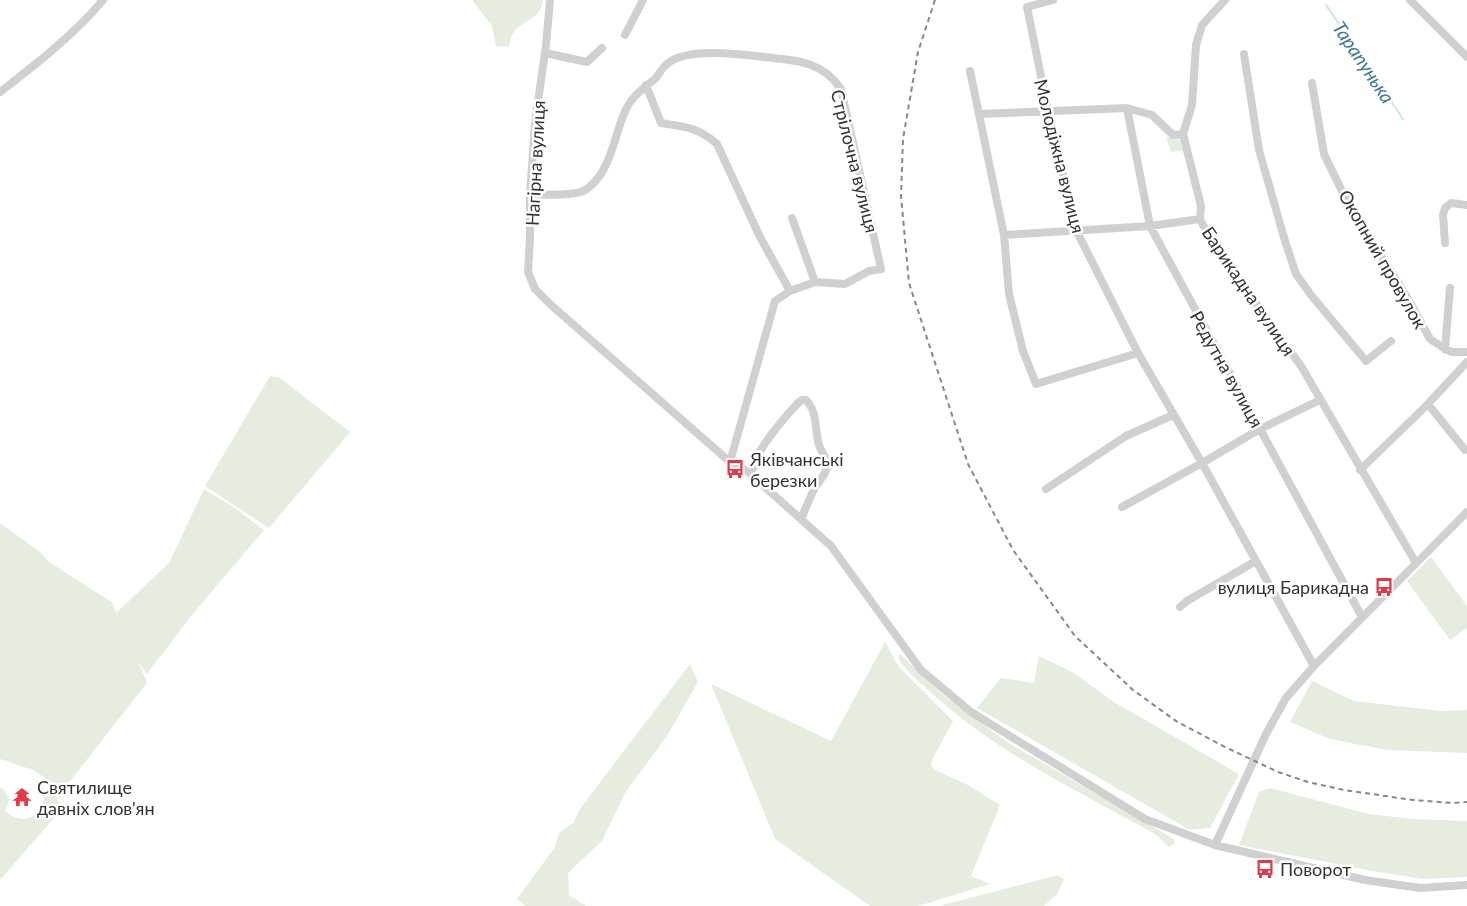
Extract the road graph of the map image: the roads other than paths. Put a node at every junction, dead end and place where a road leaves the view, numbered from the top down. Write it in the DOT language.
graph roads {
  1 [pos="103,0"];
  2 [pos="550,0"];
  3 [pos="643,0"];
  4 [pos="1054,0"];
  5 [pos="1225,0"];
  6 [pos="1410,0"];
  7 [pos="625,35"];
  8 [pos="602,48"];
  9 [pos="544,53"];
  10 [pos="1244,54"];
  11 [pos="1467,58"];
  12 [pos="970,71"];
  13 [pos="1312,83"];
  14 [pos="646,85"];
  15 [pos="0,92"];
  16 [pos="1126,108"];
  17 [pos="1048,111"];
  18 [pos="980,114"];
  19 [pos="1183,134"];
  20 [pos="530,194"];
  21 [pos="1467,205"];
  22 [pos="792,218"];
  23 [pos="1200,219"];
  24 [pos="1150,226"];
  25 [pos="1076,230"];
  26 [pos="1004,235"];
  27 [pos="1444,243"];
  28 [pos="815,282"];
  29 [pos="1450,288"];
  30 [pos="790,291"];
  31 [pos="1391,341"];
  32 [pos="1445,349"];
  33 [pos="1467,352"];
  34 [pos="1138,353"];
  35 [pos="1467,362"];
  36 [pos="1320,400"];
  37 [pos="1428,404"];
  38 [pos="1174,415"];
  39 [pos="1260,429"];
  40 [pos="1465,450"];
  41 [pos="730,462"];
  42 [pos="1202,464"];
  43 [pos="1360,470"];
  44 [pos="750,474"];
  45 [pos="1046,489"];
  46 [pos="1122,506"];
  47 [pos="1467,512"];
  48 [pos="801,519"];
  49 [pos="1256,561"];
  50 [pos="1416,563"];
  51 [pos="1180,607"];
  52 [pos="1362,617"];
  53 [pos="1314,666"];
  54 [pos="1215,845"];
  55 [pos="1467,885"];
  1 -- 15 [label="street"];
  2 -- 9 [label="street, Нагірна вулиця"];
  3 -- 7 [label="street"];
  4 -- 17 [label="street, Молодіжна вулиця"];
  5 -- 19 [label="street"];
  6 -- 11 [label="street"];
  8 -- 9 [label="street"];
  9 -- 20 [label="street, Нагірна вулиця"];
  10 -- 31 [label="street"];
  12 -- 18 [label="street"];
  13 -- 32 [label="street, Окопний провулок"];
  14 -- 20 [label="street, Стрілочна вулиця"];
  14 -- 28 [label="street, Стрілочна вулиця"];
  14 -- 30 [label="street"];
  16 -- 17 [label="street"];
  16 -- 19 [label="street"];
  16 -- 24 [label="street, Редутна вулиця"];
  17 -- 18 [label="street"];
  17 -- 25 [label="street, Молодіжна вулиця"];
  18 -- 26 [label="street"];
  19 -- 23 [label="street, Барикадна вулиця"];
  20 -- 41 [label="street, Нагірна вулиця"];
  21 -- 27 [label="street"];
  22 -- 28 [label="street"];
  23 -- 24 [label="street"];
  23 -- 36 [label="street, Барикадна вулиця"];
  24 -- 25 [label="street"];
  24 -- 39 [label="street, Редутна вулиця"];
  25 -- 26 [label="street"];
  25 -- 34 [label="street, Молодіжна вулиця"];
  26 -- 34 [label="street"];
  28 -- 30 [label="street"];
  29 -- 32 [label="street"];
  30 -- 41 [label="street"];
  32 -- 33 [label="street"];
  34 -- 38 [label="street, Молодіжна вулиця"];
  35 -- 37 [label="street"];
  36 -- 39 [label="street"];
  36 -- 43 [label="street, Барикадна вулиця"];
  37 -- 40 [label="street"];
  37 -- 43 [label="street"];
  38 -- 42 [label="street, Молодіжна вулиця"];
  38 -- 45 [label="street"];
  39 -- 42 [label="street"];
  39 -- 52 [label="street, Редутна вулиця"];
  41 -- 44 [label="street"];
  42 -- 46 [label="street"];
  42 -- 49 [label="street, Молодіжна вулиця"];
  43 -- 50 [label="street, Барикадна вулиця"];
  44 -- 48 [label="street"];
  44 -- 48 [label="street"];
  47 -- 50 [label="street"];
  48 -- 54 [label="street"];
  49 -- 51 [label="street"];
  49 -- 53 [label="street, Молодіжна вулиця"];
  50 -- 52 [label="street"];
  52 -- 53 [label="street"];
  53 -- 54 [label="street"];
  54 -- 55 [label="street"];
}
